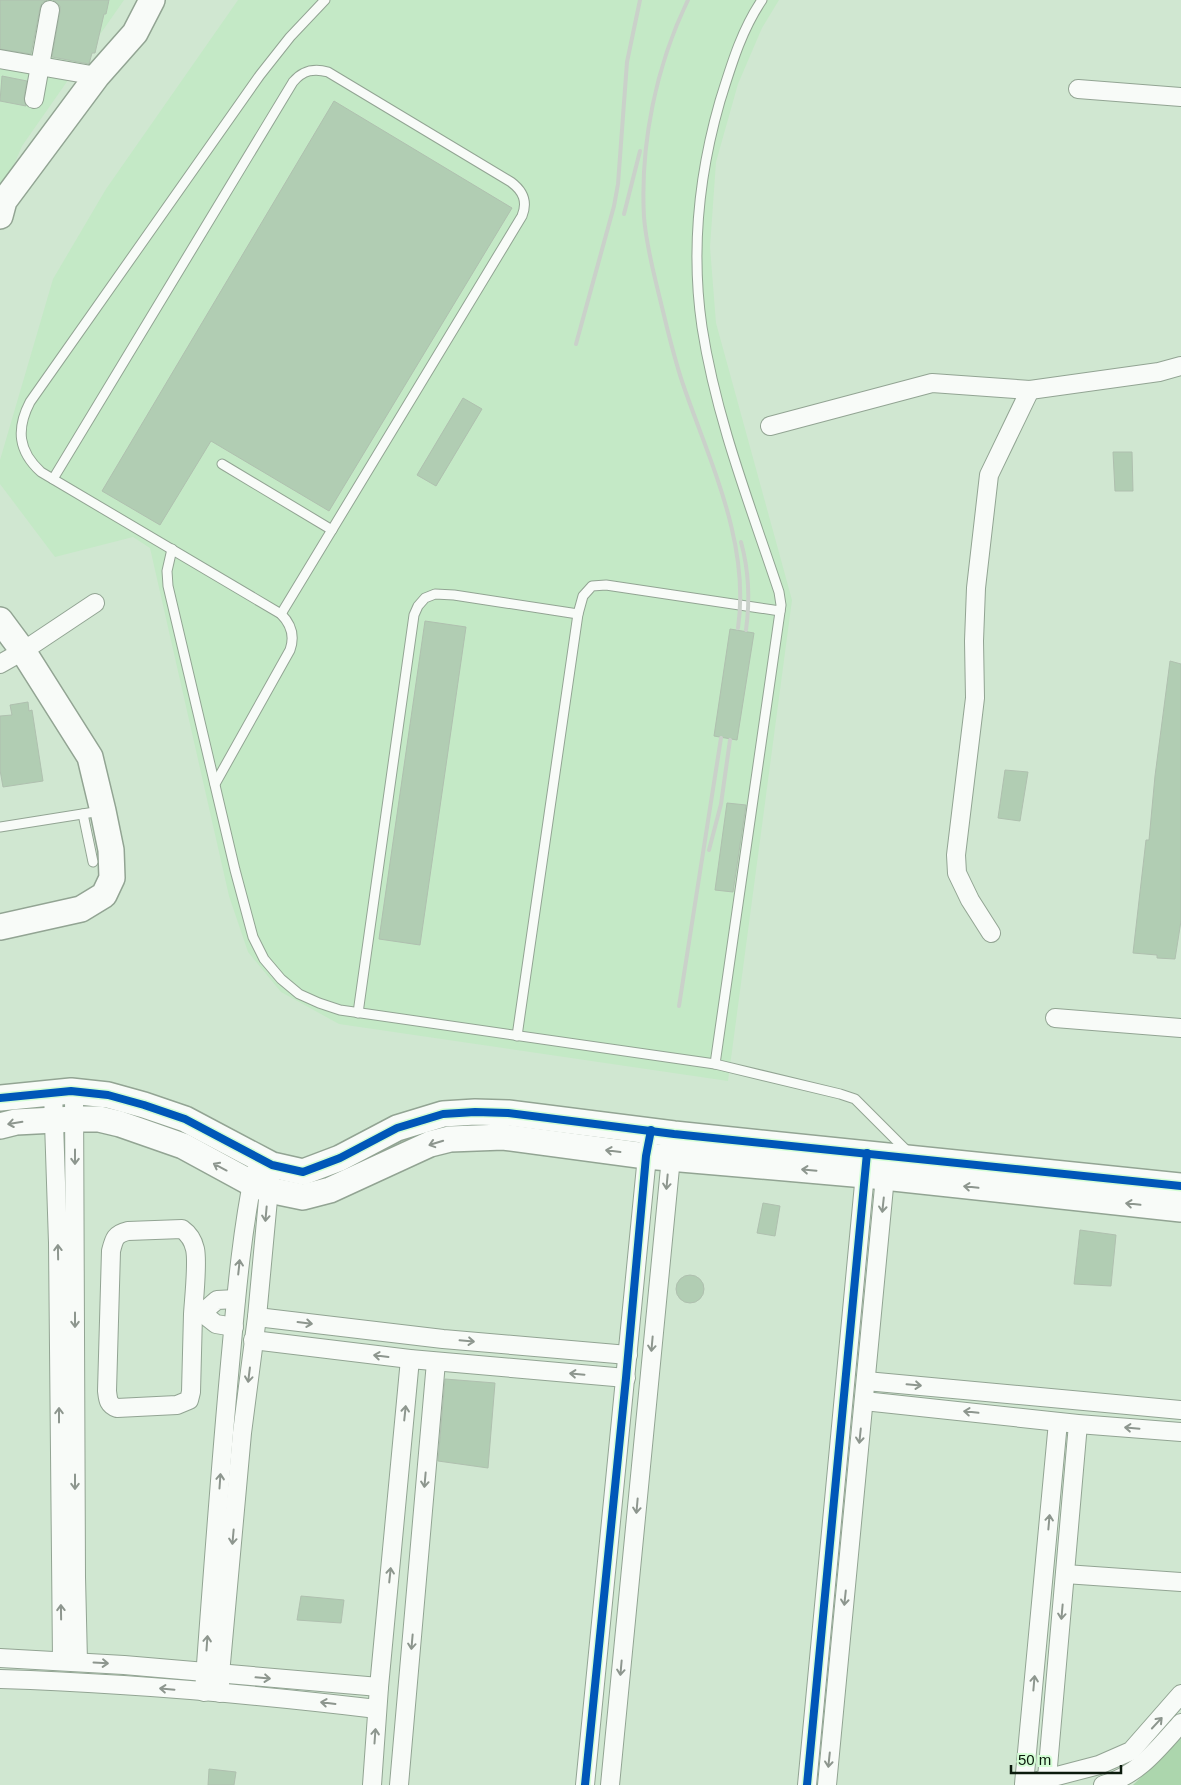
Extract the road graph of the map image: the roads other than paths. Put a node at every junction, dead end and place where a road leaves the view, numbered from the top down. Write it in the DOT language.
graph roads {
  1 [pos="152,0"];
  2 [pos="325,0"];
  3 [pos="762,0"];
  4 [pos="50,10"];
  5 [pos="0,58"];
  6 [pos="40,66"];
  7 [pos="97,76"];
  8 [pos="1078,89"];
  9 [pos="1181,96"];
  10 [pos="34,100"];
  11 [pos="1,206"];
  12 [pos="1181,369"];
  13 [pos="1030,390"];
  14 [pos="770,426"];
  15 [pos="222,464"];
  16 [pos="53,479"];
  17 [pos="332,530"];
  18 [pos="172,550"];
  19 [pos="95,603"];
  20 [pos="780,611"];
  21 [pos="281,614"];
  22 [pos="578,614"];
  23 [pos="0,620"];
  24 [pos="23,651"];
  25 [pos="0,664"];
  26 [pos="215,784"];
  27 [pos="93,812"];
  28 [pos="0,827"];
  29 [pos="93,862"];
  30 [pos="0,927"];
  31 [pos="991,934"];
  32 [pos="358,1013"];
  33 [pos="1055,1018"];
  34 [pos="1181,1028"];
  35 [pos="516,1036"];
  36 [pos="715,1064"];
  37 [pos="64,1092"];
  38 [pos="0,1098"];
  39 [pos="65,1119"];
  40 [pos="0,1126"];
  41 [pos="660,1144"];
  42 [pos="916,1159"];
  43 [pos="264,1161"];
  44 [pos="876,1166"];
  45 [pos="1181,1186"];
  46 [pos="260,1187"];
  47 [pos="1181,1209"];
  48 [pos="236,1299"];
  49 [pos="198,1314"];
  50 [pos="257,1317"];
  51 [pos="234,1327"];
  52 [pos="254,1340"];
  53 [pos="628,1355"];
  54 [pos="410,1359"];
  55 [pos="436,1362"];
  56 [pos="626,1378"];
  57 [pos="866,1380"];
  58 [pos="864,1400"];
  59 [pos="1096,1402"];
  60 [pos="1181,1410"];
  61 [pos="1058,1422"];
  62 [pos="1086,1424"];
  63 [pos="1181,1432"];
  64 [pos="1065,1574"];
  65 [pos="1181,1582"];
  66 [pos="0,1658"];
  67 [pos="70,1662"];
  68 [pos="213,1673"];
  69 [pos="0,1680"];
  70 [pos="379,1687"];
  71 [pos="212,1692"];
  72 [pos="1181,1694"];
  73 [pos="377,1709"];
  74 [pos="1030,1715"];
  75 [pos="1052,1720"];
  76 [pos="1181,1723"];
  77 [pos="374,1762"];
  78 [pos="1047,1778"];
  79 [pos="372,1785"];
  80 [pos="392,1785"];
  81 [pos="399,1785"];
  82 [pos="585,1785"];
  83 [pos="610,1785"];
  84 [pos="807,1785"];
  85 [pos="827,1785"];
  86 [pos="1022,1785"];
  87 [pos="1103,1785"];
  1 -- 7 [label="street"];
  2 -- 16 [label="lane"];
  3 -- 20 [label="lane"];
  4 -- 6 [label="street"];
  5 -- 6 [label="street"];
  6 -- 7 [label="street"];
  6 -- 10 [label="street"];
  7 -- 11 [label="street"];
  8 -- 9 [label="street"];
  12 -- 13 [label="street"];
  13 -- 14 [label="street"];
  13 -- 31 [label="street"];
  15 -- 17 [label="lane"];
  16 -- 17 [label="lane"];
  16 -- 18 [label="lane"];
  17 -- 21 [label="lane"];
  18 -- 21 [label="lane"];
  18 -- 26 [label="lane"];
  19 -- 24 [label="street"];
  20 -- 22 [label="lane"];
  20 -- 36 [label="lane"];
  21 -- 26 [label="lane"];
  22 -- 32 [label="lane"];
  22 -- 35 [label="lane"];
  23 -- 24 [label="street"];
  24 -- 25 [label="street"];
  24 -- 27 [label="street"];
  26 -- 32 [label="lane"];
  27 -- 28 [label="lane"];
  27 -- 29 [label="lane"];
  27 -- 30 [label="street"];
  32 -- 35 [label="lane"];
  33 -- 34 [label="street"];
  35 -- 36 [label="lane"];
  36 -- 42 [label="lane"];
  37 -- 38 [label="street"];
  37 -- 39 [label="street"];
  37 -- 43 [label="street"];
  39 -- 40 [label="street, one-way"];
  46 -- 39 [label="street, one-way"];
  39 -- 67 [label="street"];
  41 -- 43 [label="street"];
  41 -- 44 [label="street"];
  41 -- 46 [label="street, one-way"];
  41 -- 53 [label="street"];
  41 -- 83 [label="street, one-way"];
  42 -- 44 [label="street"];
  42 -- 45 [label="street"];
  43 -- 46 [label="street"];
  47 -- 44 [label="street, one-way"];
  44 -- 57 [label="street, one-way"];
  44 -- 84 [label="street"];
  48 -- 46 [label="street, one-way"];
  46 -- 50 [label="street, one-way"];
  48 -- 49 [label="street"];
  48 -- 51 [label="street"];
  49 -- 49 [label="street"];
  49 -- 51 [label="street"];
  50 -- 52 [label="street"];
  50 -- 53 [label="street, one-way"];
  68 -- 51 [label="street, one-way"];
  54 -- 52 [label="street, one-way"];
  52 -- 68 [label="street, one-way"];
  53 -- 56 [label="street"];
  54 -- 55 [label="street"];
  70 -- 54 [label="street, one-way"];
  56 -- 55 [label="street, one-way"];
  55 -- 81 [label="street, one-way"];
  56 -- 82 [label="street"];
  57 -- 58 [label="street"];
  57 -- 59 [label="street, one-way"];
  61 -- 58 [label="street, one-way"];
  58 -- 85 [label="street, one-way"];
  59 -- 60 [label="street"];
  59 -- 62 [label="street"];
  61 -- 62 [label="street"];
  74 -- 61 [label="street, one-way"];
  63 -- 62 [label="street, one-way"];
  62 -- 64 [label="street"];
  64 -- 65 [label="street"];
  64 -- 75 [label="street, one-way"];
  66 -- 67 [label="street"];
  67 -- 68 [label="street, one-way"];
  68 -- 70 [label="street, one-way"];
  68 -- 71 [label="street"];
  71 -- 69 [label="street, one-way"];
  70 -- 73 [label="street"];
  73 -- 71 [label="street, one-way"];
  78 -- 72 [label="street, one-way"];
  77 -- 73 [label="street, one-way"];
  74 -- 75 [label="street"];
  74 -- 86 [label="street"];
  75 -- 78 [label="street"];
  76 -- 87 [label="street"];
  77 -- 79 [label="street"];
  77 -- 80 [label="street"];
  78 -- 86 [label="street"];
}
